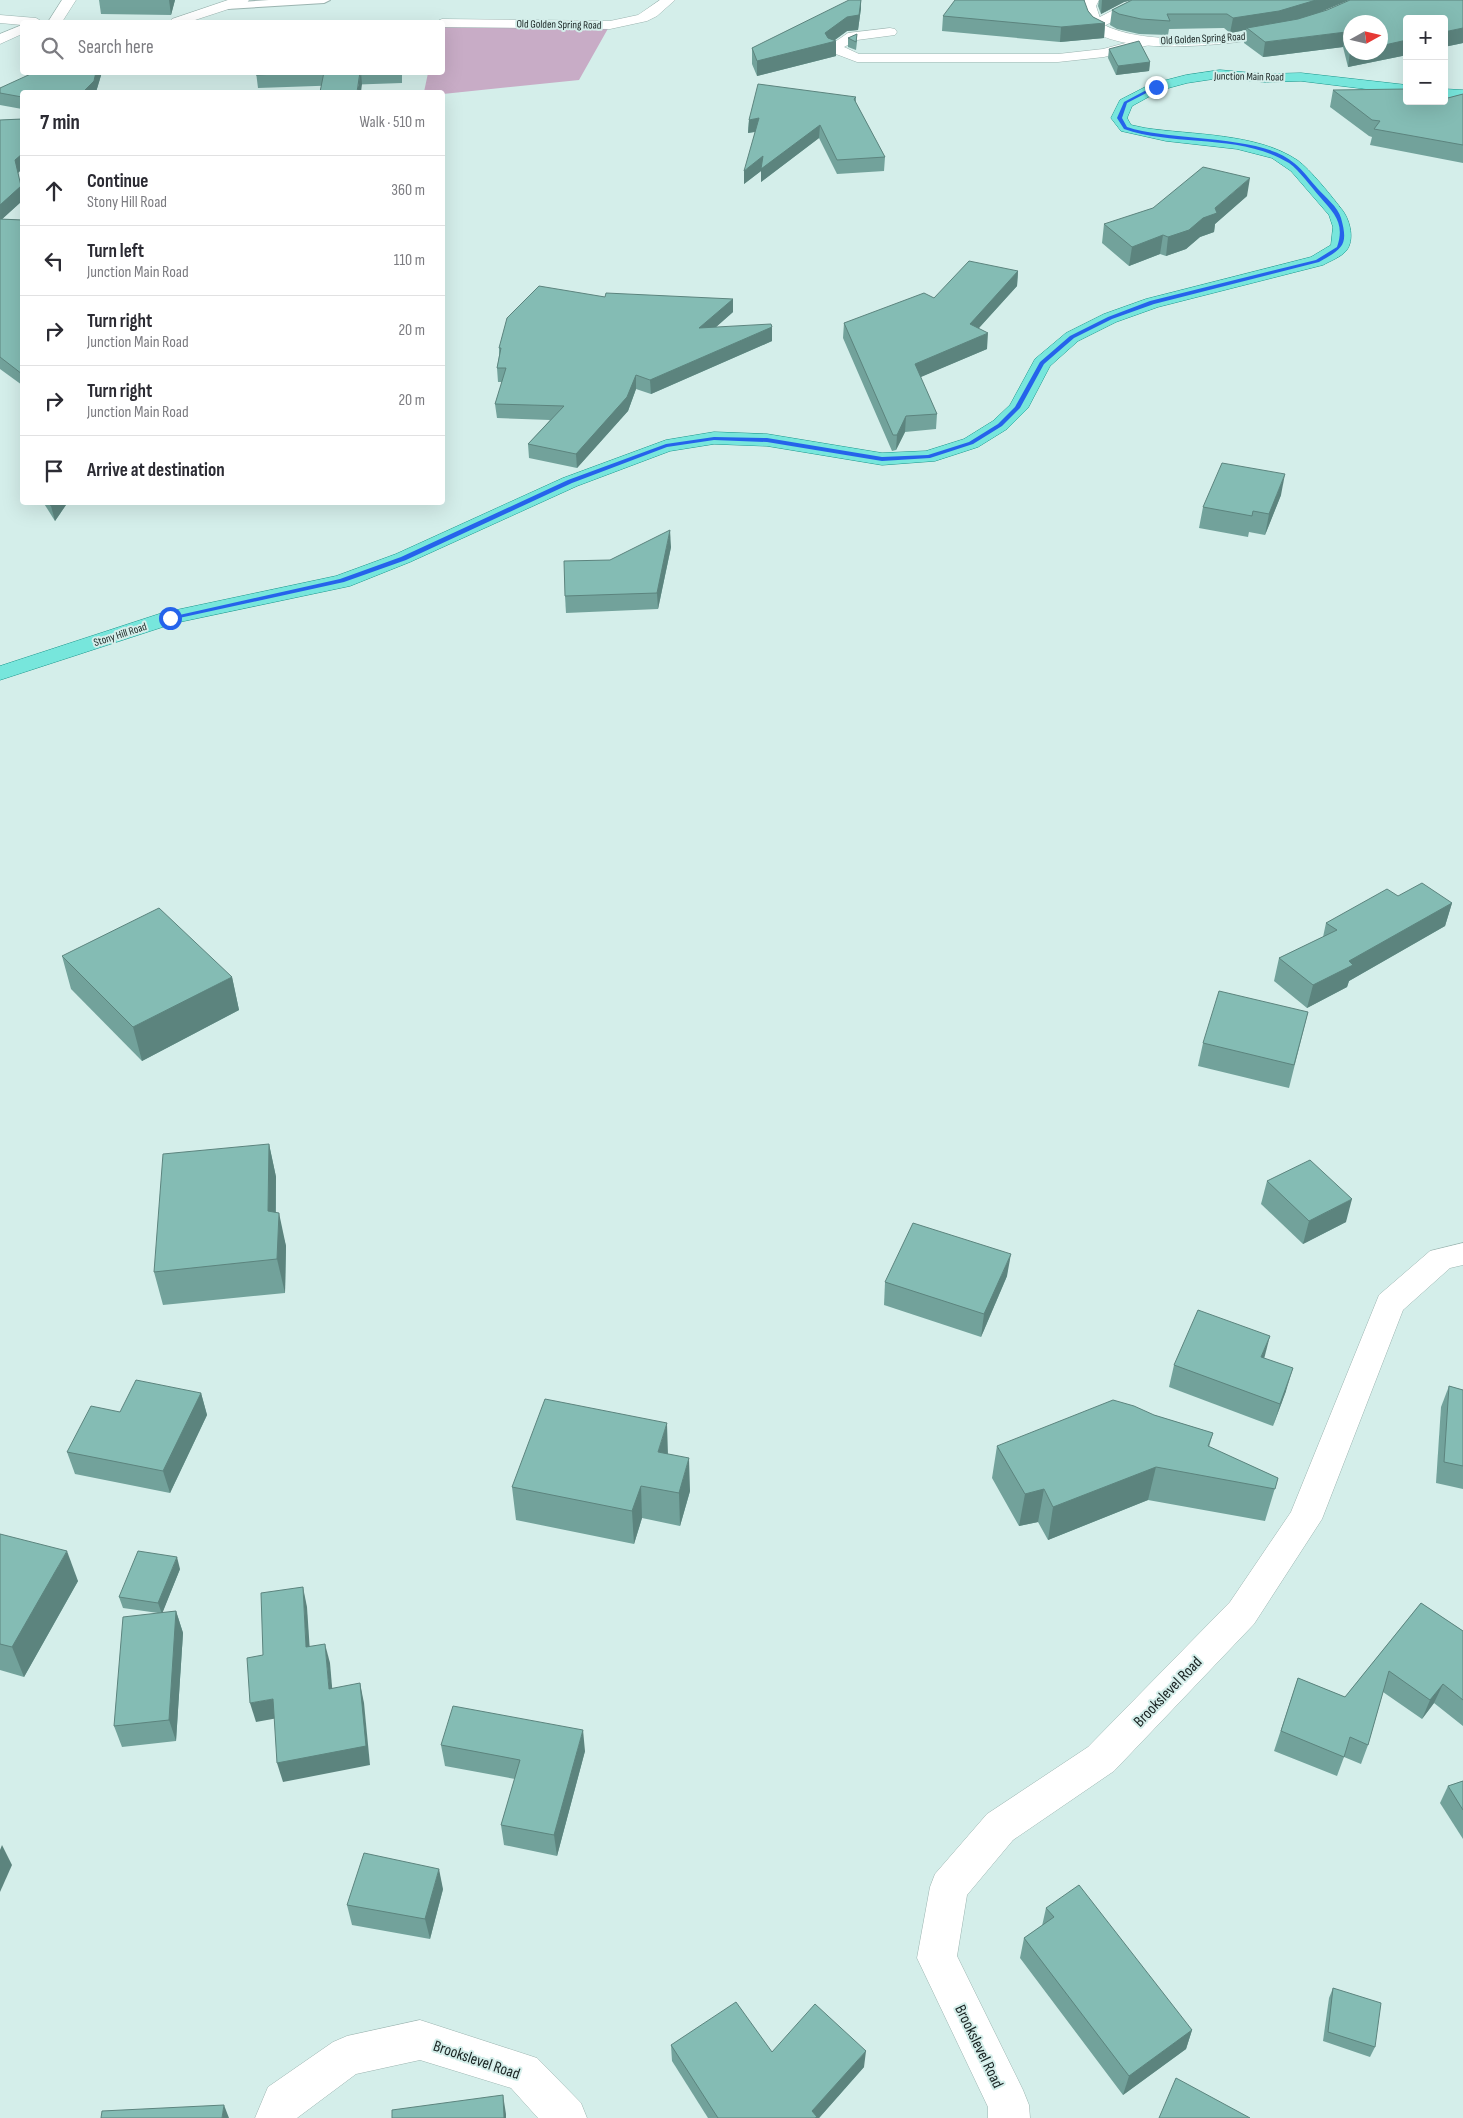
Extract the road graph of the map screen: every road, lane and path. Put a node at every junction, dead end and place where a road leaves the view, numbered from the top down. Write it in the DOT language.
graph roads {
  1 [pos="69,0"];
  2 [pos="242,0"];
  3 [pos="324,0"];
  4 [pos="668,0"];
  5 [pos="1092,0"];
  6 [pos="1154,0"];
  7 [pos="227,6"];
  8 [pos="0,19"];
  9 [pos="56,20"];
  10 [pos="184,20"];
  11 [pos="20,21"];
  12 [pos="445,23"];
  13 [pos="1095,25"];
  14 [pos="1295,27"];
  15 [pos="20,31"];
  16 [pos="890,32"];
  17 [pos="0,40"];
  18 [pos="1149,41"];
  19 [pos="1403,90"];
  20 [pos="1448,93"];
  21 [pos="1463,94"];
  22 [pos="1318,261"];
  23 [pos="0,673"];
  24 [pos="1463,1254"];
  25 [pos="276,2118"];
  26 [pos="566,2118"];
  27 [pos="1009,2118"];
  1 -- 9 [label="street"];
  2 -- 7 [label="street"];
  3 -- 7 [label="lane"];
  4 -- 12 [label="street, Old Golden Spring Road"];
  5 -- 13 [label="street"];
  6 -- 13 [label="street"];
  7 -- 10 [label="street"];
  8 -- 11 [label="street"];
  13 -- 18 [label="street, Old Golden Spring Road"];
  14 -- 18 [label="street, Old Golden Spring Road"];
  15 -- 17 [label="street"];
  16 -- 18 [label="street"];
  19 -- 22 [label="main road, Junction Main Road"];
  20 -- 21 [label="main road"];
  22 -- 23 [label="main road, Stony Hill Road"];
  24 -- 27 [label="street, Brookslevel Road"];
  25 -- 26 [label="street, Brookslevel Road"];
}
